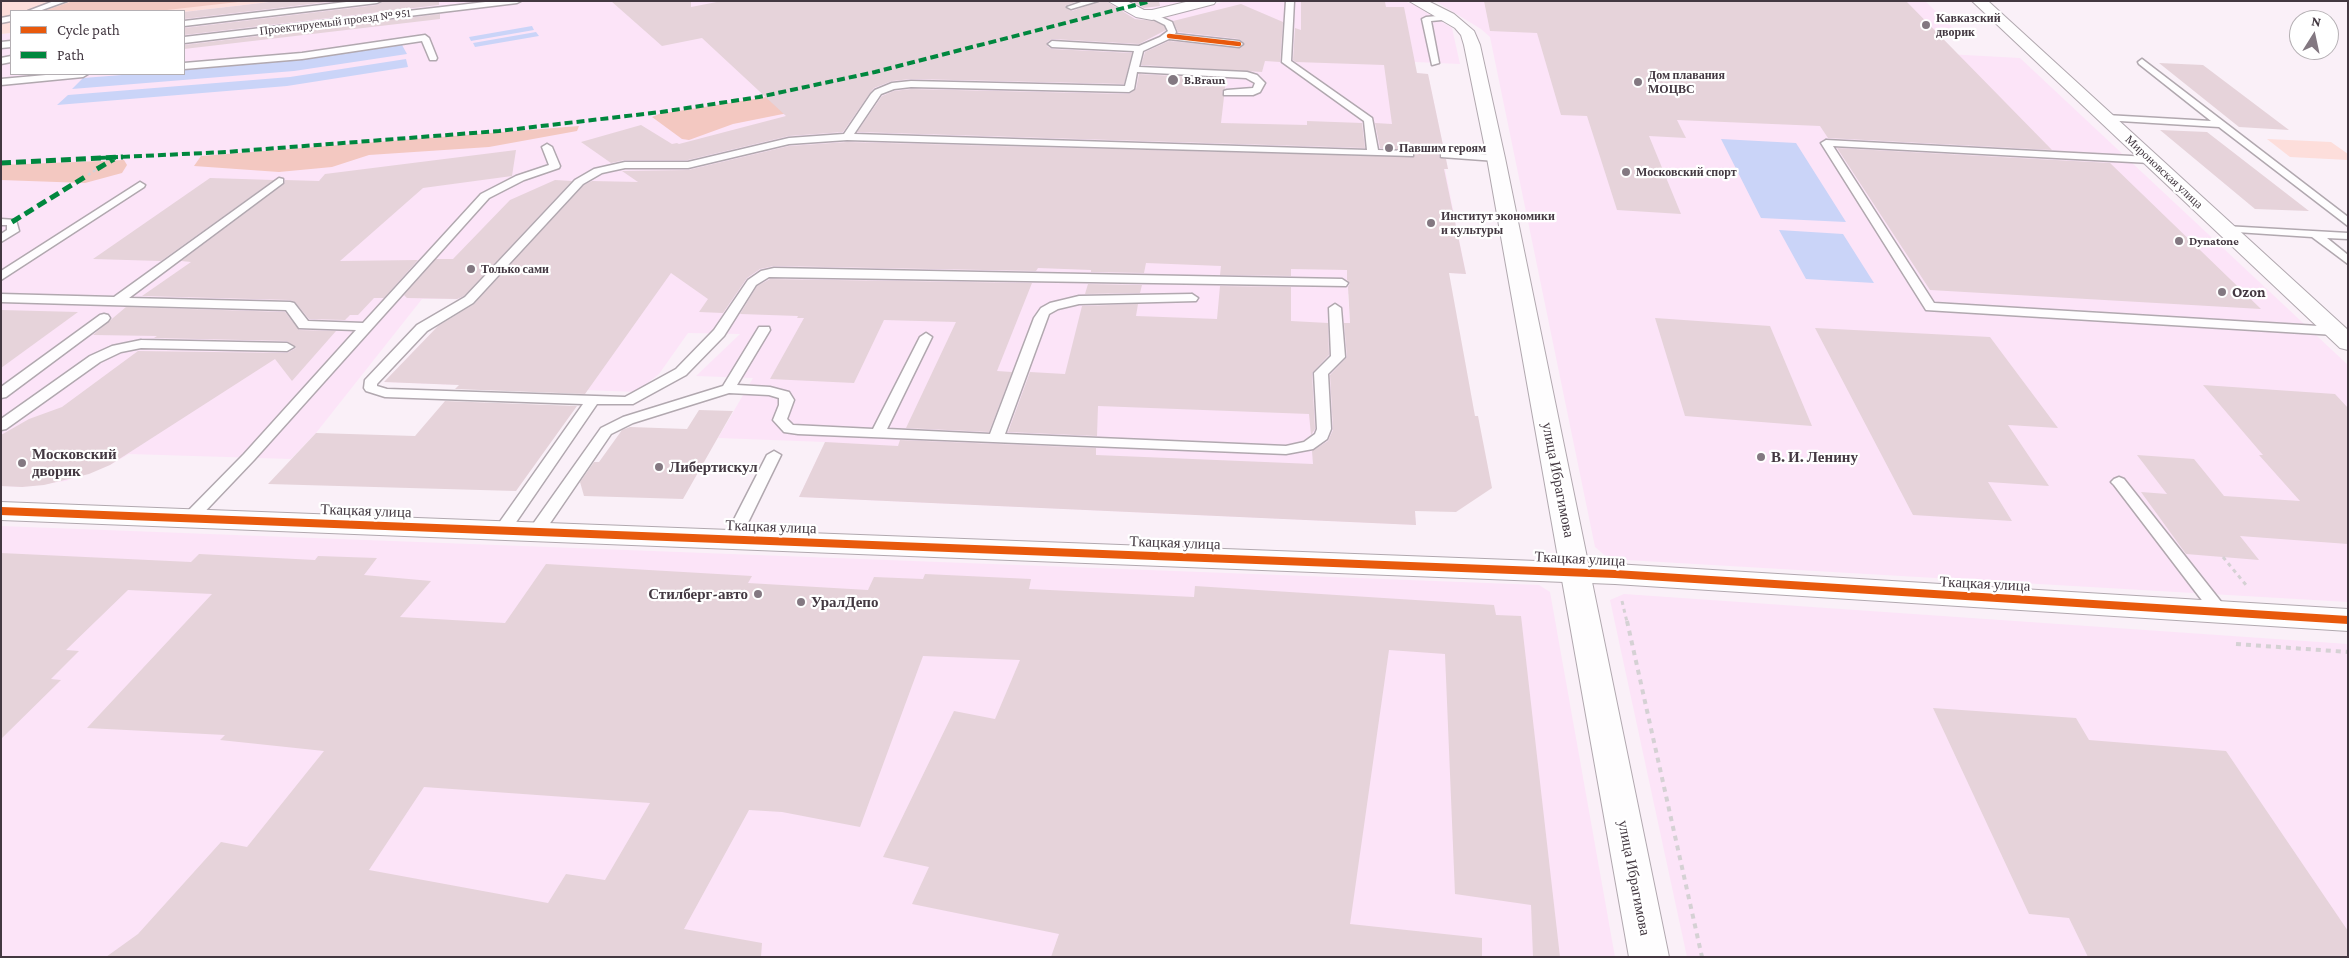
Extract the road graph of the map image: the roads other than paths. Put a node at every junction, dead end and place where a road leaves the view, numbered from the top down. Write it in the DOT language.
graph roads {
  1 [pos="64,1"];
  2 [pos="378,1"];
  3 [pos="517,1"];
  4 [pos="1094,1"];
  5 [pos="1115,1"];
  6 [pos="1209,1"];
  7 [pos="1290,1"];
  8 [pos="1416,1"];
  9 [pos="1979,1"];
  10 [pos="1071,7"];
  11 [pos="35,10"];
  12 [pos="1152,15"];
  13 [pos="1450,17"];
  14 [pos="185,24"];
  15 [pos="1169,36"];
  16 [pos="185,40"];
  17 [pos="1052,44"];
  18 [pos="1239,44"];
  19 [pos="1140,49"];
  20 [pos="433,58"];
  21 [pos="2142,62"];
  22 [pos="1435,63"];
  23 [pos="185,66"];
  24 [pos="1134,69"];
  25 [pos="73,75"];
  26 [pos="1,82"];
  27 [pos="1227,93"];
  28 [pos="2106,118"];
  29 [pos="2221,124"];
  30 [pos="847,137"];
  31 [pos="547,147"];
  32 [pos="1374,153"];
  33 [pos="1409,154"];
  34 [pos="1445,155"];
  35 [pos="1496,158"];
  36 [pos="2150,160"];
  37 [pos="279,181"];
  38 [pos="140,185"];
  39 [pos="1,222"];
  40 [pos="2348,223"];
  41 [pos="2226,229"];
  42 [pos="2314,234"];
  43 [pos="2348,236"];
  44 [pos="1,239"];
  45 [pos="2348,261"];
  46 [pos="1,276"];
  47 [pos="1342,283"];
  48 [pos="1,298"];
  49 [pos="1192,298"];
  50 [pos="117,302"];
  51 [pos="1335,308"];
  52 [pos="104,318"];
  53 [pos="367,327"];
  54 [pos="764,330"];
  55 [pos="926,337"];
  56 [pos="2342,337"];
  57 [pos="287,347"];
  58 [pos="728,389"];
  59 [pos="1,394"];
  60 [pos="593,400"];
  61 [pos="1,426"];
  62 [pos="878,433"];
  63 [pos="996,438"];
  64 [pos="774,455"];
  65 [pos="2119,482"];
  66 [pos="1,510"];
  67 [pos="189,518"];
  68 [pos="502,530"];
  69 [pos="536,531"];
  70 [pos="732,539"];
  71 [pos="1576,573"];
  72 [pos="2220,612"];
  73 [pos="2348,620"];
  74 [pos="1650,957"];
  1 -- 11 [label="lane"];
  2 -- 14 [label="lane"];
  3 -- 16 [label="lane, Проектируемый проезд № 951"];
  4 -- 10 [label="lane"];
  5 -- 12 [label="street"];
  6 -- 12 [label="street"];
  7 -- 32 [label="lane"];
  8 -- 13 [label="street"];
  9 -- 28 [label="street, Мироновская улица"];
  12 -- 15 [label="lane"];
  13 -- 22 [label="lane"];
  13 -- 35 [label="street, улица Ибрагимова"];
  15 -- 18 [label="lane"];
  15 -- 19 [label="lane"];
  17 -- 19 [label="lane"];
  19 -- 24 [label="lane"];
  20 -- 23 [label="lane"];
  21 -- 29 [label="lane"];
  24 -- 27 [label="lane"];
  24 -- 30 [label="lane"];
  25 -- 26 [label="lane"];
  28 -- 29 [label="lane"];
  28 -- 36 [label="street, Мироновская улица"];
  29 -- 40 [label="lane"];
  30 -- 32 [label="lane"];
  30 -- 60 [label="lane"];
  31 -- 53 [label="lane"];
  32 -- 33 [label="lane"];
  34 -- 35 [label="lane"];
  35 -- 71 [label="street, улица Ибрагимова"];
  36 -- 41 [label="street, Мироновская улица"];
  36 -- 56 [label="lane"];
  37 -- 50 [label="lane"];
  38 -- 46 [label="lane"];
  39 -- 44 [label="lane"];
  41 -- 42 [label="lane"];
  41 -- 56 [label="street, Мироновская улица"];
  42 -- 43 [label="lane"];
  42 -- 45 [label="lane"];
  47 -- 60 [label="lane"];
  48 -- 50 [label="lane"];
  49 -- 63 [label="lane"];
  50 -- 53 [label="lane"];
  51 -- 63 [label="lane"];
  52 -- 59 [label="lane"];
  53 -- 67 [label="lane"];
  54 -- 58 [label="lane"];
  55 -- 62 [label="lane"];
  57 -- 61 [label="lane"];
  58 -- 62 [label="lane"];
  58 -- 69 [label="lane"];
  60 -- 68 [label="lane"];
  62 -- 63 [label="lane"];
  64 -- 70 [label="lane"];
  65 -- 72 [label="lane"];
  66 -- 67 [label="street, Ткацкая улица"];
  67 -- 68 [label="street, Ткацкая улица"];
  68 -- 69 [label="street, Ткацкая улица"];
  69 -- 70 [label="street, Ткацкая улица"];
  70 -- 71 [label="street, Ткацкая улица"];
  71 -- 72 [label="street, Ткацкая улица"];
  71 -- 74 [label="street, улица Ибрагимова"];
  72 -- 73 [label="street, Ткацкая улица"];
}
